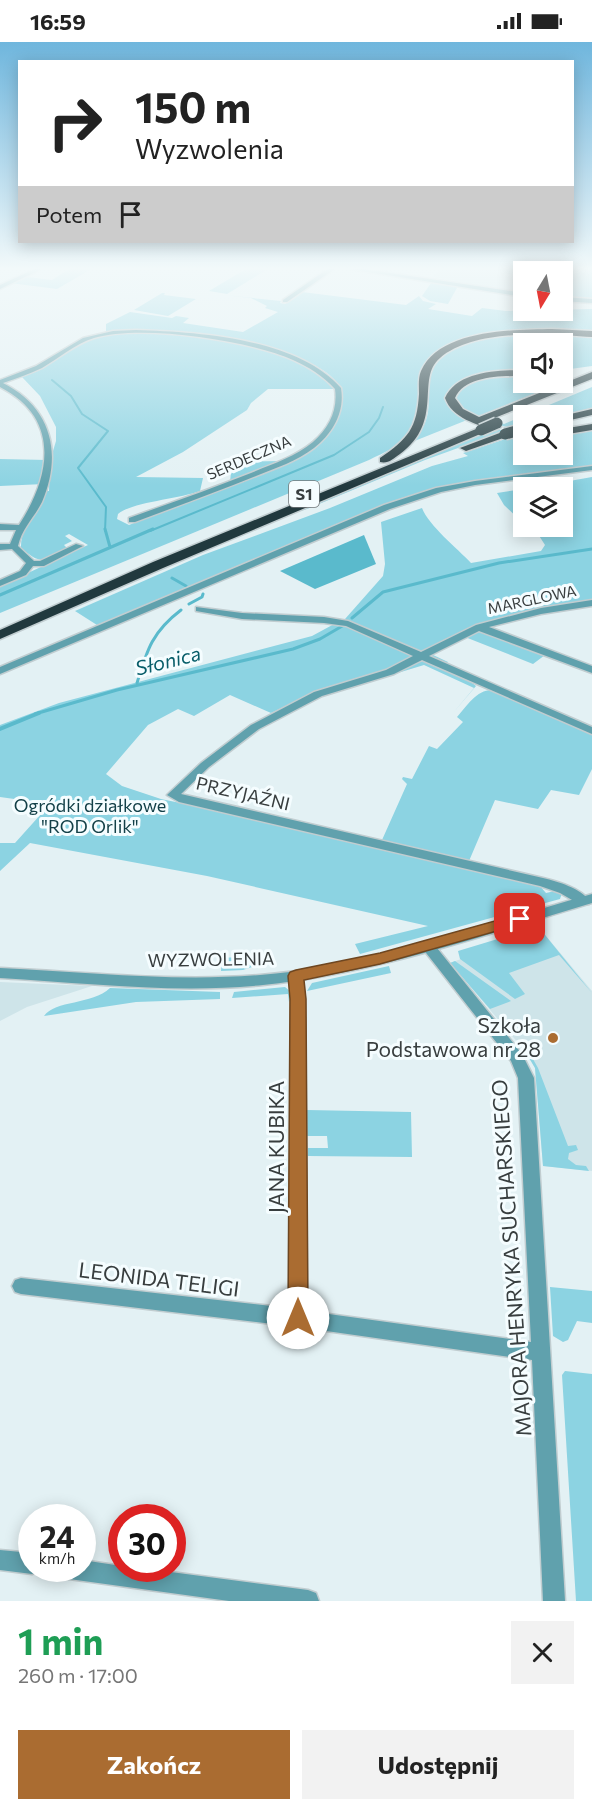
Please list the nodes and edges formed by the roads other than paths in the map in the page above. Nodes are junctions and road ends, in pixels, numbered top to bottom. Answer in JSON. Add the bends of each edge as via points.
{"nodes":[{"id":1,"x":84,"y":341,"type":"edge"},
{"id":2,"x":219,"y":341,"type":"edge"},
{"id":3,"x":469,"y":341,"type":"edge"},
{"id":4,"x":592,"y":369,"type":"edge"},
{"id":5,"x":576,"y":371,"type":"dead end"},
{"id":6,"x":513,"y":373,"type":"edge"},
{"id":7,"x":592,"y":375,"type":"edge"},
{"id":8,"x":0,"y":383,"type":"edge"},
{"id":9,"x":592,"y":383,"type":"edge"},
{"id":10,"x":592,"y":411,"type":"edge"},
{"id":11,"x":573,"y":416,"type":"edge"},
{"id":12,"x":482,"y":424,"type":"junction"},
{"id":13,"x":592,"y":427,"type":"edge"},
{"id":14,"x":513,"y":429,"type":"edge"},
{"id":15,"x":573,"y":430,"type":"edge"},
{"id":16,"x":513,"y":432,"type":"edge"},
{"id":17,"x":384,"y":460,"type":"junction"},
{"id":18,"x":592,"y":468,"type":"edge"},
{"id":19,"x":132,"y":520,"type":"dead end"},
{"id":20,"x":0,"y":526,"type":"edge"},
{"id":21,"x":23,"y":528,"type":"junction"},
{"id":22,"x":212,"y":542,"type":"junction"},
{"id":23,"x":14,"y":546,"type":"junction"},
{"id":24,"x":79,"y":546,"type":"dead end"},
{"id":25,"x":0,"y":547,"type":"edge"},
{"id":26,"x":31,"y":563,"type":"junction"},
{"id":27,"x":0,"y":583,"type":"edge"},
{"id":28,"x":592,"y":603,"type":"edge"},
{"id":29,"x":199,"y":609,"type":"dead end"},
{"id":30,"x":0,"y":623,"type":"edge"},
{"id":31,"x":479,"y":627,"type":"junction"},
{"id":32,"x":0,"y":635,"type":"edge"},
{"id":33,"x":421,"y":656,"type":"junction"},
{"id":34,"x":592,"y":670,"type":"edge"},
{"id":35,"x":0,"y":671,"type":"edge"},
{"id":36,"x":592,"y":731,"type":"edge"},
{"id":37,"x":588,"y":900,"type":"edge"},
{"id":38,"x":428,"y":945,"type":"junction"},
{"id":39,"x":0,"y":973,"type":"edge"},
{"id":40,"x":296,"y":976,"type":"junction"},
{"id":41,"x":21,"y":1286,"type":"dead end"},
{"id":42,"x":298,"y":1318,"type":"junction"},
{"id":43,"x":541,"y":1352,"type":"junction"},
{"id":44,"x":0,"y":1560,"type":"edge"},
{"id":45,"x":18,"y":1562,"type":"edge"},
{"id":46,"x":96,"y":1573,"type":"edge"},
{"id":47,"x":308,"y":1601,"type":"edge"},
{"id":48,"x":554,"y":1601,"type":"edge"}],
"edges":[{"from":1,"to":8,"type":"street","name":"SERDECZNA","via":[[30,372]]},
{"from":2,"to":19,"type":"street","name":"SERDECZNA","via":[[281,353],[318,371],[338,388],[334,420],[322,438],[294,457]]},
{"from":3,"to":17,"type":"highway","via":[[432,360],[425,373],[418,431]]},
{"from":4,"to":5,"type":"highway"},
{"from":6,"to":14,"type":"highway","via":[[476,378],[455,389],[450,397],[451,404],[472,420]]},
{"from":7,"to":12,"type":"highway","number":"S1"},
{"from":8,"to":21,"type":"street","name":"SERDECZNA","via":[[25,398],[36,411],[48,440],[44,484]]},
{"from":9,"to":12,"type":"highway","number":"S1","bridge":true,"via":[[497,423]]},
{"from":10,"to":11,"type":"highway"},
{"from":12,"to":17,"type":"highway","number":"S1","via":[[468,425]]},
{"from":12,"to":22,"type":"highway","number":"S1"},
{"from":13,"to":15,"type":"highway"},
{"from":16,"to":22,"type":"highway","bridge":true,"via":[[309,512]]},
{"from":17,"to":30,"type":"highway","number":"S1"},
{"from":18,"to":35,"type":"street","via":[[439,490],[387,507]]},
{"from":20,"to":21,"type":"street"},
{"from":21,"to":23,"type":"street","name":"SERDECZNA"},
{"from":22,"to":32,"type":"highway","number":"S1"},
{"from":23,"to":25,"type":"street"},
{"from":23,"to":26,"type":"street"},
{"from":24,"to":26,"type":"street","via":[[41,564]]},
{"from":26,"to":27,"type":"street","via":[[23,573]]},
{"from":28,"to":31,"type":"street","name":"MARGLOWA"},
{"from":29,"to":33,"type":"street","via":[[242,616],[340,622]]},
{"from":31,"to":33,"type":"street","name":"MARGLOWA"},
{"from":31,"to":34,"type":"street"},
{"from":33,"to":36,"type":"street"},
{"from":33,"to":37,"type":"street","name":"PRZYJAŹNI","via":[[390,672],[318,694],[270,717],[230,745],[173,795],[543,882]]},
{"from":37,"to":38,"type":"street","name":"WYZWOLENIA"},
{"from":38,"to":40,"type":"street","name":"WYZWOLENIA"},
{"from":38,"to":43,"type":"street","name":"MAJORA HENRYKA SUCHARSKIEGO","via":[[524,1072]]},
{"from":39,"to":40,"type":"street","name":"WYZWOLENIA","via":[[204,981]]},
{"from":40,"to":42,"type":"street","name":"JANA KUBIKA"},
{"from":41,"to":42,"type":"street","name":"LEONIDA TELIGI"},
{"from":42,"to":43,"type":"street","name":"LEONIDA TELIGI"},
{"from":43,"to":48,"type":"street","name":"MAJORA HENRYKA SUCHARSKIEGO"},
{"from":44,"to":45,"type":"street"},
{"from":46,"to":47,"type":"street"}]}
